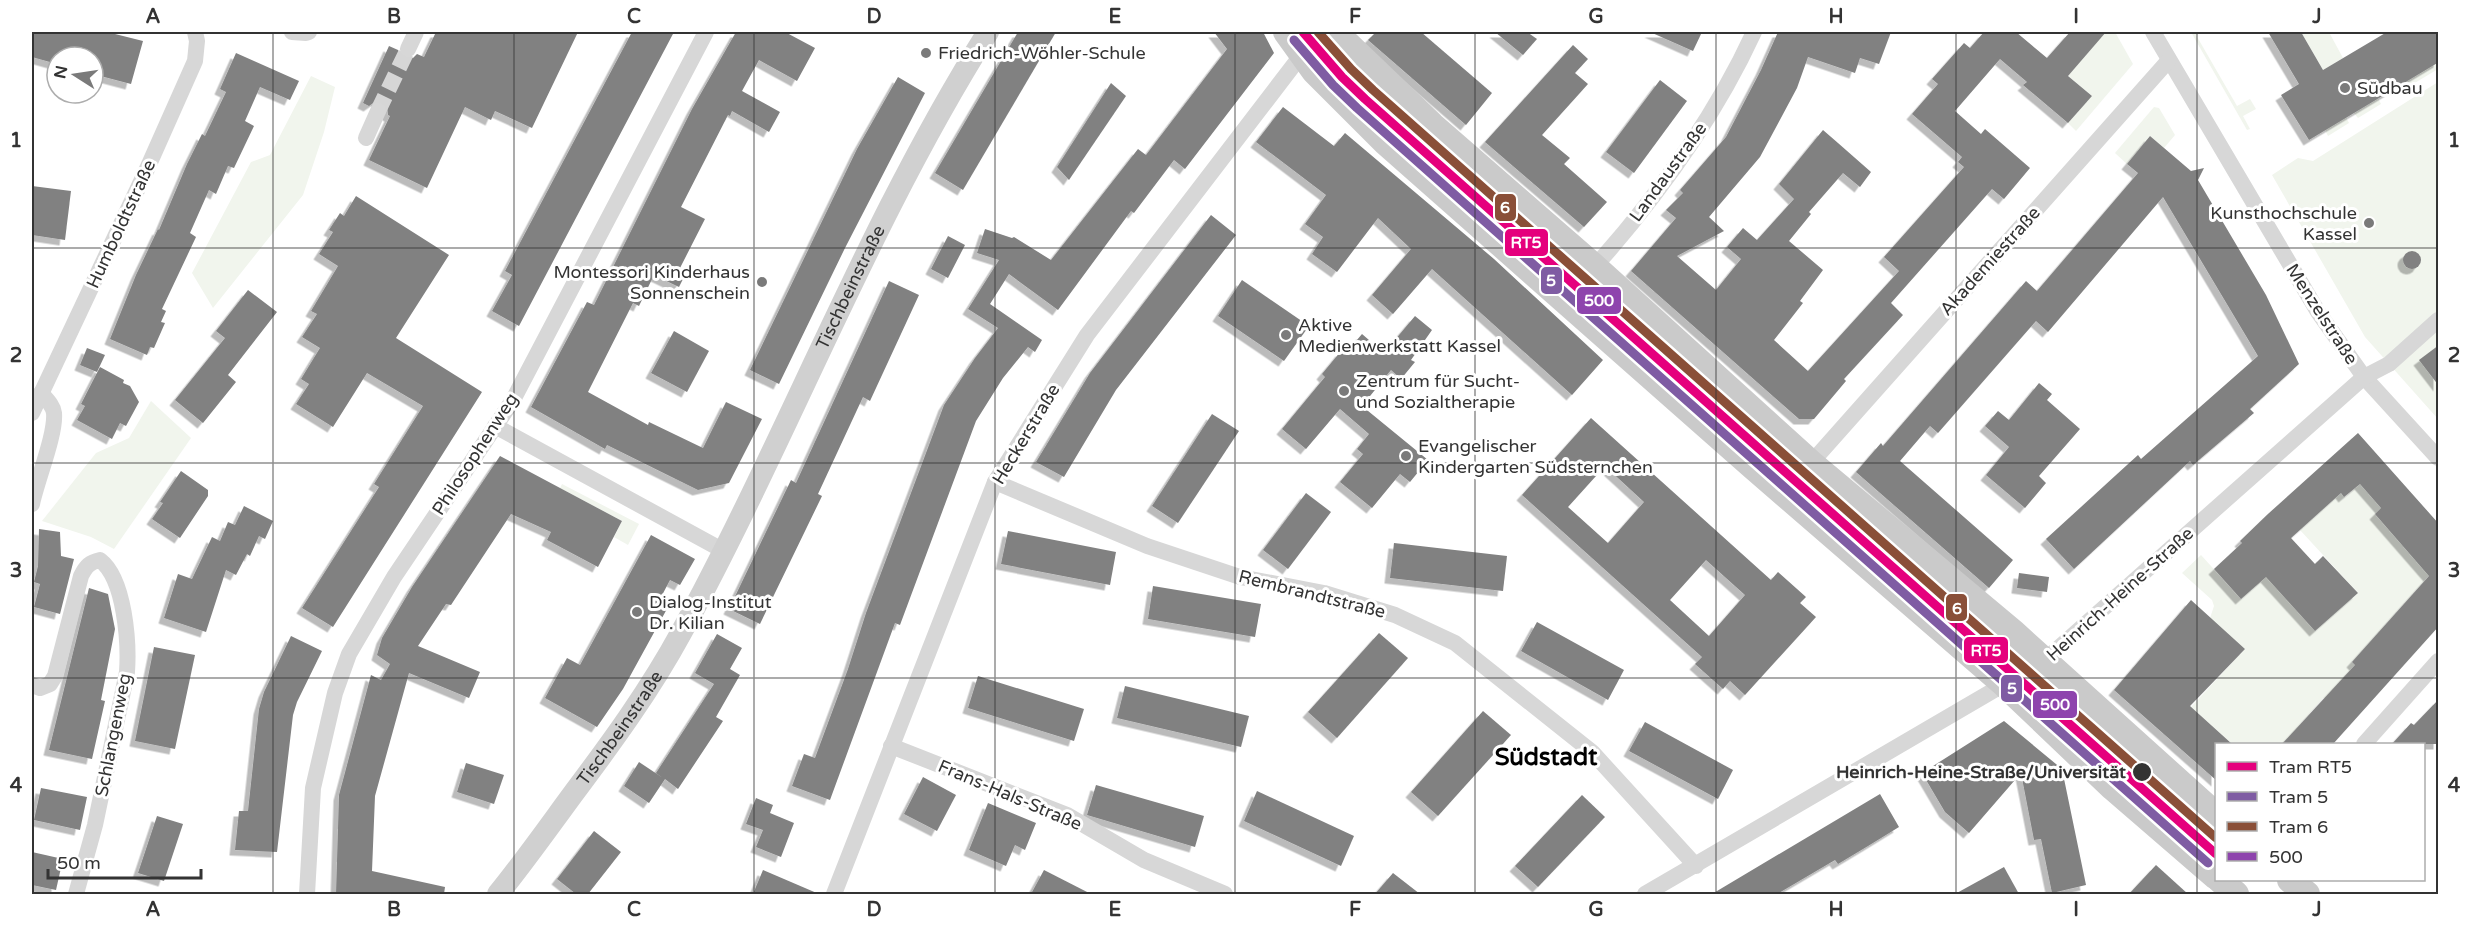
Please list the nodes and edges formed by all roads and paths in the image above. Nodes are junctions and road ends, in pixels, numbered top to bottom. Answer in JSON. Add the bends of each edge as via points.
{"nodes":[{"id":1,"x":195,"y":32,"type":"edge"},
{"id":2,"x":292,"y":32,"type":"edge"},
{"id":3,"x":309,"y":32,"type":"edge"},
{"id":4,"x":416,"y":32,"type":"edge"},
{"id":5,"x":706,"y":32,"type":"edge"},
{"id":6,"x":988,"y":32,"type":"edge"},
{"id":7,"x":1286,"y":32,"type":"edge"},
{"id":8,"x":1320,"y":32,"type":"edge"},
{"id":9,"x":1335,"y":32,"type":"edge"},
{"id":10,"x":1754,"y":32,"type":"edge"},
{"id":11,"x":2153,"y":32,"type":"edge"},
{"id":12,"x":408,"y":49,"type":"tunnel mouth"},
{"id":13,"x":1301,"y":53,"type":"junction"},
{"id":14,"x":2169,"y":60,"type":"junction"},
{"id":15,"x":378,"y":111,"type":"tunnel mouth"},
{"id":16,"x":366,"y":138,"type":"dead end"},
{"id":17,"x":1595,"y":267,"type":"junction"},
{"id":18,"x":1564,"y":300,"type":"junction"},
{"id":19,"x":2439,"y":320,"type":"edge"},
{"id":20,"x":2364,"y":377,"type":"junction"},
{"id":21,"x":41,"y":393,"type":"junction"},
{"id":22,"x":32,"y":413,"type":"edge"},
{"id":23,"x":495,"y":426,"type":"junction"},
{"id":24,"x":2439,"y":458,"type":"edge"},
{"id":25,"x":1811,"y":463,"type":"junction"},
{"id":26,"x":995,"y":482,"type":"junction"},
{"id":27,"x":32,"y":504,"type":"edge"},
{"id":28,"x":724,"y":552,"type":"junction"},
{"id":29,"x":2439,"y":661,"type":"edge"},
{"id":30,"x":2044,"y":662,"type":"junction"},
{"id":31,"x":32,"y":685,"type":"edge"},
{"id":32,"x":2005,"y":685,"type":"junction"},
{"id":33,"x":2365,"y":743,"type":"edge"},
{"id":34,"x":891,"y":746,"type":"junction"},
{"id":35,"x":2215,"y":813,"type":"edge"},
{"id":36,"x":1696,"y":866,"type":"junction"},
{"id":37,"x":2215,"y":872,"type":"edge"},
{"id":38,"x":2292,"y":881,"type":"edge"},
{"id":39,"x":76,"y":894,"type":"edge"},
{"id":40,"x":307,"y":894,"type":"edge"},
{"id":41,"x":498,"y":894,"type":"edge"},
{"id":42,"x":834,"y":894,"type":"edge"},
{"id":43,"x":1225,"y":894,"type":"edge"},
{"id":44,"x":1645,"y":894,"type":"edge"},
{"id":45,"x":2307,"y":894,"type":"edge"}],
"edges":[{"from":1,"to":21,"type":"street","name":"Humboldtstraße","via":[[191,71]]},
{"from":2,"to":3,"type":"street"},
{"from":4,"to":12,"type":"street"},
{"from":5,"to":23,"type":"street","name":"Philosophenweg","via":[[513,400]]},
{"from":6,"to":28,"type":"main road","name":"Tischbeinstraße","via":[[949,94],[904,180]]},
{"from":7,"to":13,"type":"main road"},
{"from":8,"to":13,"type":"street","name":"Heckerstraße"},
{"from":9,"to":17,"type":"main road","via":[[1432,125]]},
{"from":10,"to":17,"type":"street","name":"Landaustraße","via":[[1733,76],[1685,155]]},
{"from":11,"to":14,"type":"street","name":"Menzelstraße"},
{"from":13,"to":18,"type":"main road","via":[[1386,143]]},
{"from":13,"to":26,"type":"street","name":"Heckerstraße","via":[[1087,334]]},
{"from":14,"to":20,"type":"street","name":"Menzelstraße","via":[[2318,312]]},
{"from":14,"to":25,"type":"street","name":"Akademiestraße"},
{"from":15,"to":16,"type":"street"},
{"from":17,"to":18,"type":"street","name":"Landaustraße"},
{"from":17,"to":25,"type":"main road"},
{"from":18,"to":32,"type":"main road"},
{"from":19,"to":20,"type":"street","name":"Heinrich-Heine-Straße","via":[[2389,364]]},
{"from":20,"to":24,"type":"street","name":"Menzelstraße"},
{"from":20,"to":30,"type":"street","name":"Heinrich-Heine-Straße"},
{"from":21,"to":22,"type":"street","name":"Humboldtstraße"},
{"from":21,"to":27,"type":"street","via":[[54,413]]},
{"from":23,"to":28,"type":"street"},
{"from":23,"to":40,"type":"street","name":"Philosophenweg","via":[[394,577],[349,654],[335,693],[312,789]]},
{"from":25,"to":30,"type":"main road"},
{"from":26,"to":34,"type":"street","name":"Heckerstraße"},
{"from":26,"to":36,"type":"street","name":"Rembrandtstraße","via":[[1147,546],[1240,577],[1324,593],[1395,615],[1455,643],[1592,752]]},
{"from":28,"to":41,"type":"main road","name":"Tischbeinstraße","via":[[636,710]]},
{"from":29,"to":33,"type":"street"},
{"from":30,"to":32,"type":"street","name":"Heinrich-Heine-Straße"},
{"from":30,"to":35,"type":"main road"},
{"from":31,"to":39,"type":"street","name":"Schlangenweg","via":[[40,688],[50,684],[55,676],[81,576],[91,562],[100,560],[115,578],[127,672],[95,825]]},
{"from":32,"to":36,"type":"street","name":"Heinrich-Heine-Straße"},
{"from":32,"to":37,"type":"main road","via":[[2113,788]]},
{"from":34,"to":42,"type":"street","name":"Heckerstraße"},
{"from":34,"to":43,"type":"street","name":"Frans-Hals-Straße","via":[[1067,815],[1144,860]]},
{"from":36,"to":44,"type":"street","name":"Heinrich-Heine-Straße"},
{"from":38,"to":45,"type":"main road"}]}
